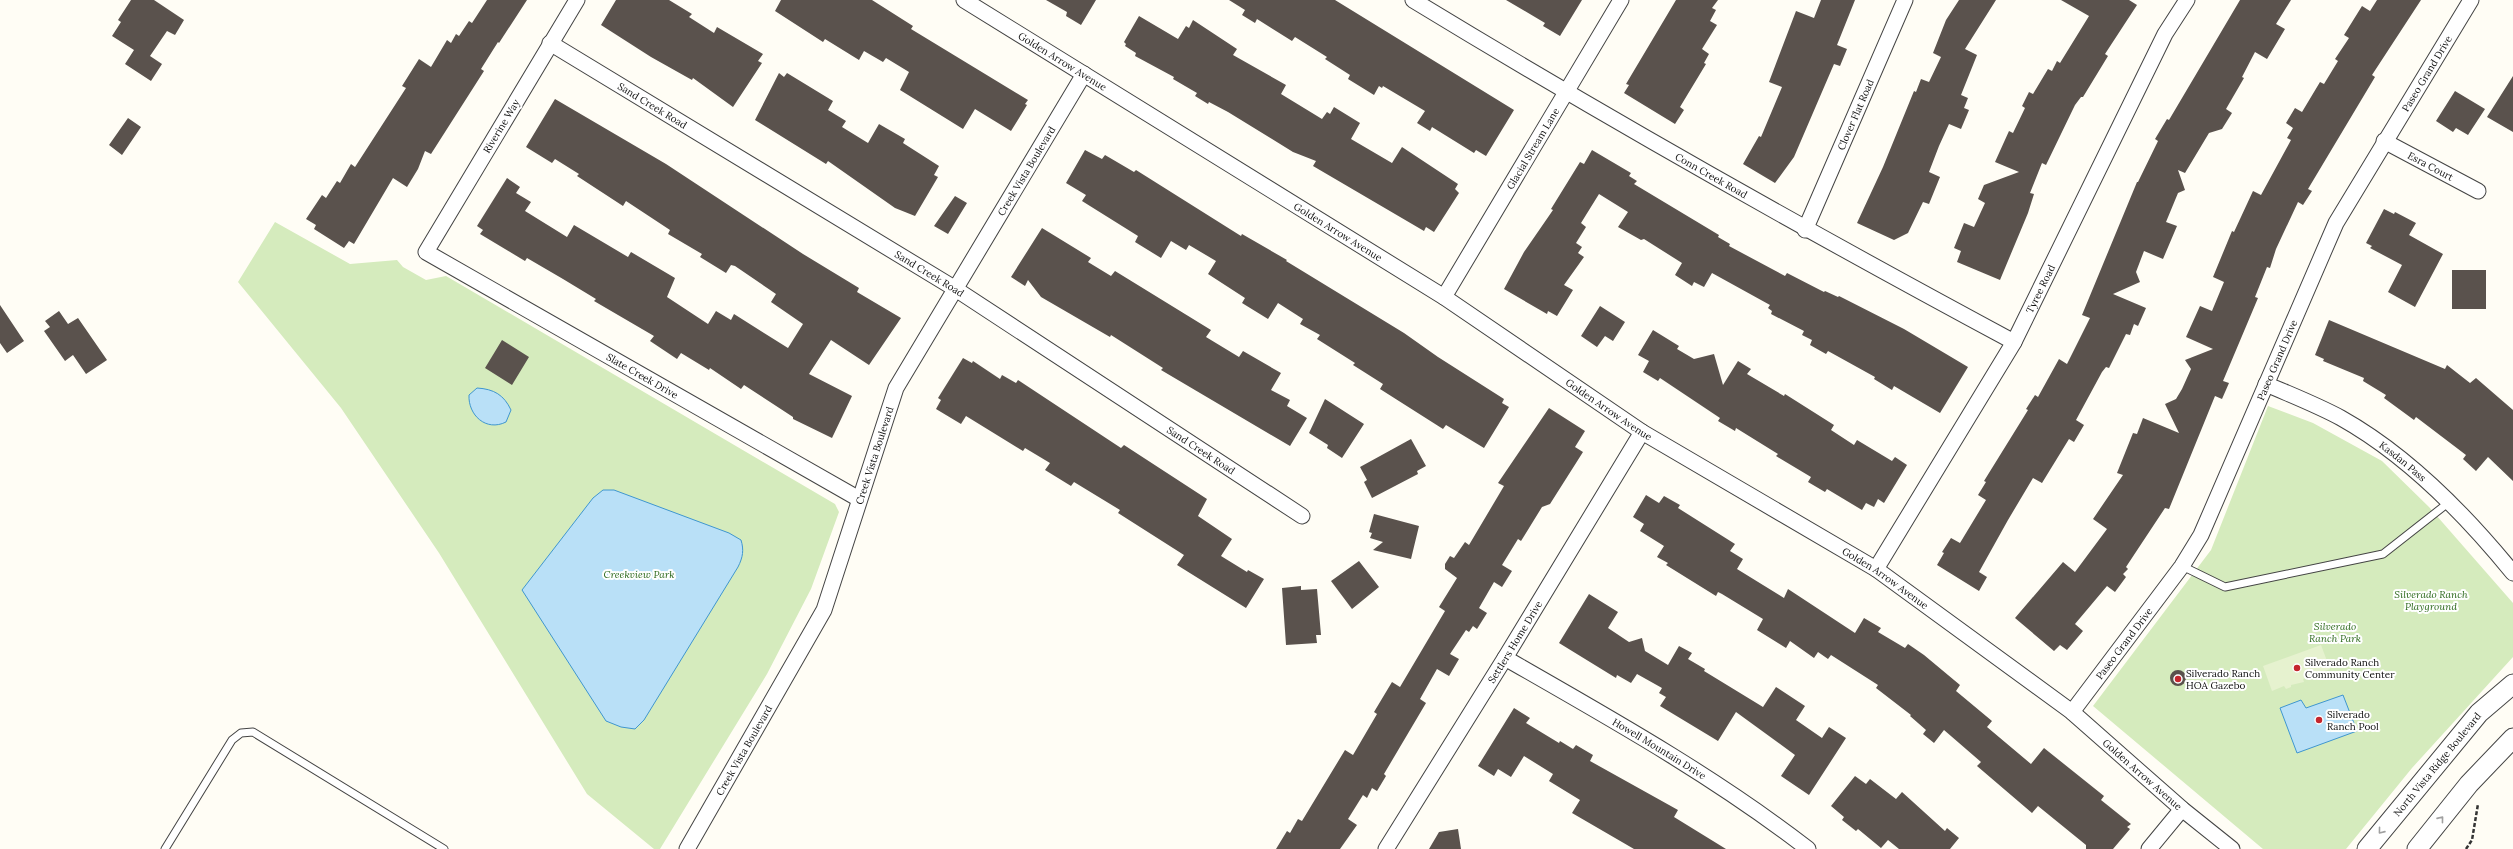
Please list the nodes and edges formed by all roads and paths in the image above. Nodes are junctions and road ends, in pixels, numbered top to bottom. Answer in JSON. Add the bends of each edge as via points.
{"nodes":[{"id":1,"x":577,"y":0,"type":"edge"},
{"id":2,"x":964,"y":0,"type":"edge"},
{"id":3,"x":1413,"y":0,"type":"edge"},
{"id":4,"x":1621,"y":0,"type":"edge"},
{"id":5,"x":1905,"y":0,"type":"edge"},
{"id":6,"x":2187,"y":0,"type":"edge"},
{"id":7,"x":2471,"y":0,"type":"edge"},
{"id":8,"x":550,"y":43,"type":"junction"},
{"id":9,"x":1084,"y":74,"type":"junction"},
{"id":10,"x":1565,"y":93,"type":"junction"},
{"id":11,"x":2384,"y":141,"type":"junction"},
{"id":12,"x":2478,"y":191,"type":"dead end"},
{"id":13,"x":1805,"y":230,"type":"junction"},
{"id":14,"x":426,"y":252,"type":"joint"},
{"id":15,"x":954,"y":288,"type":"junction"},
{"id":16,"x":1444,"y":297,"type":"junction"},
{"id":17,"x":2014,"y":342,"type":"junction"},
{"id":18,"x":2266,"y":384,"type":"junction"},
{"id":19,"x":1642,"y":432,"type":"junction"},
{"id":20,"x":859,"y":499,"type":"junction"},
{"id":21,"x":2448,"y":503,"type":"junction"},
{"id":22,"x":1302,"y":516,"type":"dead end"},
{"id":23,"x":2182,"y":566,"type":"junction"},
{"id":24,"x":1876,"y":569,"type":"junction"},
{"id":25,"x":2513,"y":573,"type":"edge"},
{"id":26,"x":1505,"y":658,"type":"junction"},
{"id":27,"x":2513,"y":684,"type":"edge"},
{"id":28,"x":2072,"y":712,"type":"junction"},
{"id":29,"x":2513,"y":738,"type":"edge"},
{"id":30,"x":2479,"y":800,"type":"dead end"},
{"id":31,"x":2182,"y":809,"type":"junction"},
{"id":32,"x":166,"y":849,"type":"edge"},
{"id":33,"x":444,"y":849,"type":"edge"},
{"id":34,"x":687,"y":849,"type":"edge"},
{"id":35,"x":1386,"y":849,"type":"edge"},
{"id":36,"x":1808,"y":849,"type":"edge"},
{"id":37,"x":2149,"y":849,"type":"edge"},
{"id":38,"x":2232,"y":849,"type":"edge"},
{"id":39,"x":2367,"y":849,"type":"edge"},
{"id":40,"x":2417,"y":849,"type":"edge"},
{"id":41,"x":2466,"y":849,"type":"edge"}],
"edges":[{"from":1,"to":8,"type":"street","name":"Riverine Way"},
{"from":2,"to":9,"type":"street","name":"Golden Arrow Avenue"},
{"from":3,"to":10,"type":"street","name":"Conn Creek Road"},
{"from":4,"to":10,"type":"street","name":"Glacial Stream Lane"},
{"from":5,"to":13,"type":"street","name":"Clover Flat Road"},
{"from":6,"to":17,"type":"street","name":"Tyree Road","via":[[2165,34]]},
{"from":7,"to":11,"type":"street","name":"Paseo Grand Drive"},
{"from":8,"to":14,"type":"street","name":"Riverine Way"},
{"from":8,"to":15,"type":"street","name":"Sand Creek Road"},
{"from":9,"to":15,"type":"street","name":"Creek Vista Boulevard"},
{"from":9,"to":16,"type":"street","name":"Golden Arrow Avenue"},
{"from":10,"to":13,"type":"street","name":"Conn Creek Road"},
{"from":10,"to":16,"type":"street","name":"Glacial Stream Lane"},
{"from":11,"to":12,"type":"street","name":"Esra Court"},
{"from":11,"to":18,"type":"street","name":"Paseo Grand Drive","via":[[2336,224]]},
{"from":13,"to":17,"type":"street","name":"Conn Creek Road"},
{"from":14,"to":20,"type":"street","name":"Slate Creek Drive"},
{"from":15,"to":20,"type":"street","name":"Creek Vista Boulevard","via":[[896,388]]},
{"from":15,"to":22,"type":"street","name":"Sand Creek Road"},
{"from":16,"to":19,"type":"street","name":"Golden Arrow Avenue"},
{"from":17,"to":24,"type":"street","name":"Tyree Road"},
{"from":18,"to":21,"type":"street","name":"Kasdan Pass","via":[[2341,418],[2391,451]]},
{"from":18,"to":23,"type":"street","name":"Paseo Grand Drive","via":[[2201,535]]},
{"from":19,"to":24,"type":"street","name":"Golden Arrow Avenue"},
{"from":19,"to":26,"type":"street","name":"Settlers Home Drive"},
{"from":20,"to":34,"type":"street","name":"Creek Vista Boulevard","via":[[824,610]]},
{"from":21,"to":23,"type":"lane","via":[[2383,554],[2225,587]]},
{"from":21,"to":25,"type":"street","name":"Kasdan Pass"},
{"from":23,"to":28,"type":"street","name":"Paseo Grand Drive"},
{"from":24,"to":28,"type":"street","name":"Golden Arrow Avenue"},
{"from":26,"to":35,"type":"street","name":"Settlers Home Drive"},
{"from":26,"to":36,"type":"street","name":"Howell Mountain Drive","via":[[1632,732],[1772,821]]},
{"from":27,"to":39,"type":"street","name":"North Vista Ridge Boulevard","one_way":true,"via":[[2479,713]]},
{"from":28,"to":31,"type":"street","name":"Golden Arrow Avenue"},
{"from":40,"to":29,"type":"street","one_way":true,"via":[[2469,784]]},
{"from":30,"to":41,"type":"path","via":[[2472,840]]},
{"from":31,"to":37,"type":"street"},
{"from":31,"to":38,"type":"street","name":"Golden Arrow Avenue"},
{"from":32,"to":33,"type":"lane","via":[[232,740],[241,733],[253,732]]}]}
